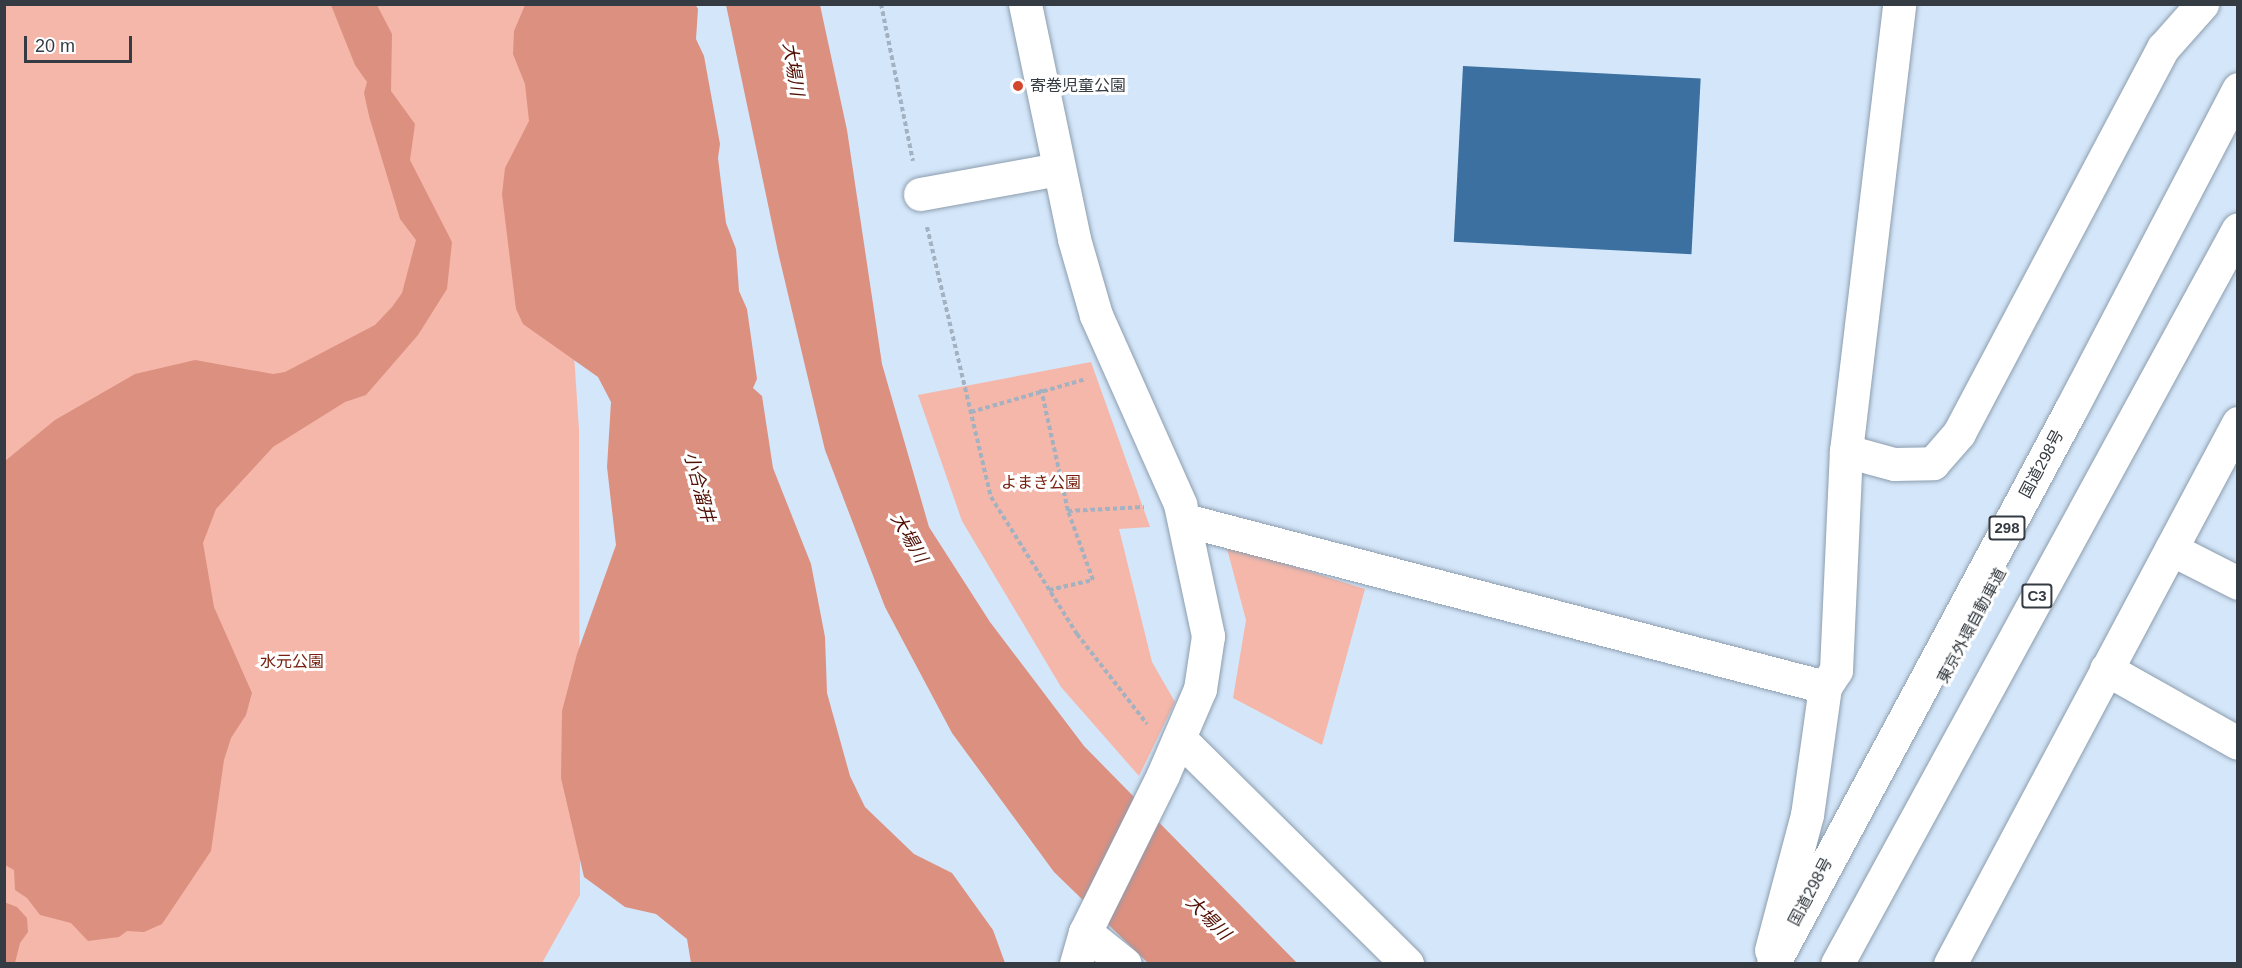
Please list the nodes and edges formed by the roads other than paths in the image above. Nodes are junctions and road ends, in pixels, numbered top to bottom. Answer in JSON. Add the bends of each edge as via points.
{"nodes":[{"id":1,"x":1025,"y":4,"type":"edge"},
{"id":2,"x":1899,"y":4,"type":"edge"},
{"id":3,"x":2202,"y":4,"type":"edge"},
{"id":4,"x":2238,"y":89,"type":"edge"},
{"id":5,"x":2238,"y":132,"type":"edge"},
{"id":6,"x":1059,"y":169,"type":"junction"},
{"id":7,"x":920,"y":194,"type":"road end"},
{"id":8,"x":2238,"y":229,"type":"edge"},
{"id":9,"x":2238,"y":258,"type":"edge"},
{"id":10,"x":2238,"y":423,"type":"edge"},
{"id":11,"x":1846,"y":451,"type":"junction"},
{"id":12,"x":1183,"y":512,"type":"junction"},
{"id":13,"x":2171,"y":549,"type":"junction"},
{"id":14,"x":2238,"y":583,"type":"edge"},
{"id":15,"x":2106,"y":669,"type":"junction"},
{"id":16,"x":1825,"y":687,"type":"junction"},
{"id":17,"x":2238,"y":743,"type":"edge"},
{"id":18,"x":1171,"y":756,"type":"junction"},
{"id":19,"x":1087,"y":926,"type":"junction"},
{"id":20,"x":1077,"y":963,"type":"edge"},
{"id":21,"x":1125,"y":963,"type":"edge"},
{"id":22,"x":1407,"y":963,"type":"edge"},
{"id":23,"x":1766,"y":963,"type":"edge"},
{"id":24,"x":1773,"y":963,"type":"edge"},
{"id":25,"x":1796,"y":963,"type":"edge"},
{"id":26,"x":1837,"y":963,"type":"edge"},
{"id":27,"x":1860,"y":963,"type":"edge"},
{"id":28,"x":1950,"y":963,"type":"edge"}],
"edges":[{"from":1,"to":6,"type":"main road"},
{"from":2,"to":11,"type":"main road"},
{"from":3,"to":11,"type":"main road","via":[[2163,48],[1959,433],[1934,463],[1894,464]]},
{"from":4,"to":24,"type":"main road","name":"国道298号","number":"298","via":[[2072,409]]},
{"from":5,"to":25,"type":"main road","name":"東京外環自動車道","number":"C3"},
{"from":6,"to":7,"type":"main road"},
{"from":6,"to":12,"type":"main road","via":[[1096,315]]},
{"from":8,"to":26,"type":"main road","number":"C3"},
{"from":9,"to":27,"type":"main road"},
{"from":10,"to":13,"type":"main road"},
{"from":11,"to":16,"type":"main road","via":[[1837,660],[1836,670]]},
{"from":12,"to":16,"type":"main road"},
{"from":12,"to":18,"type":"main road","via":[[1208,636],[1200,689]]},
{"from":13,"to":14,"type":"main road"},
{"from":13,"to":15,"type":"main road"},
{"from":15,"to":17,"type":"main road"},
{"from":15,"to":28,"type":"main road"},
{"from":16,"to":23,"type":"main road","via":[[1807,815]]},
{"from":18,"to":19,"type":"main road"},
{"from":18,"to":22,"type":"main road"},
{"from":19,"to":20,"type":"main road"},
{"from":19,"to":21,"type":"main road"}]}
